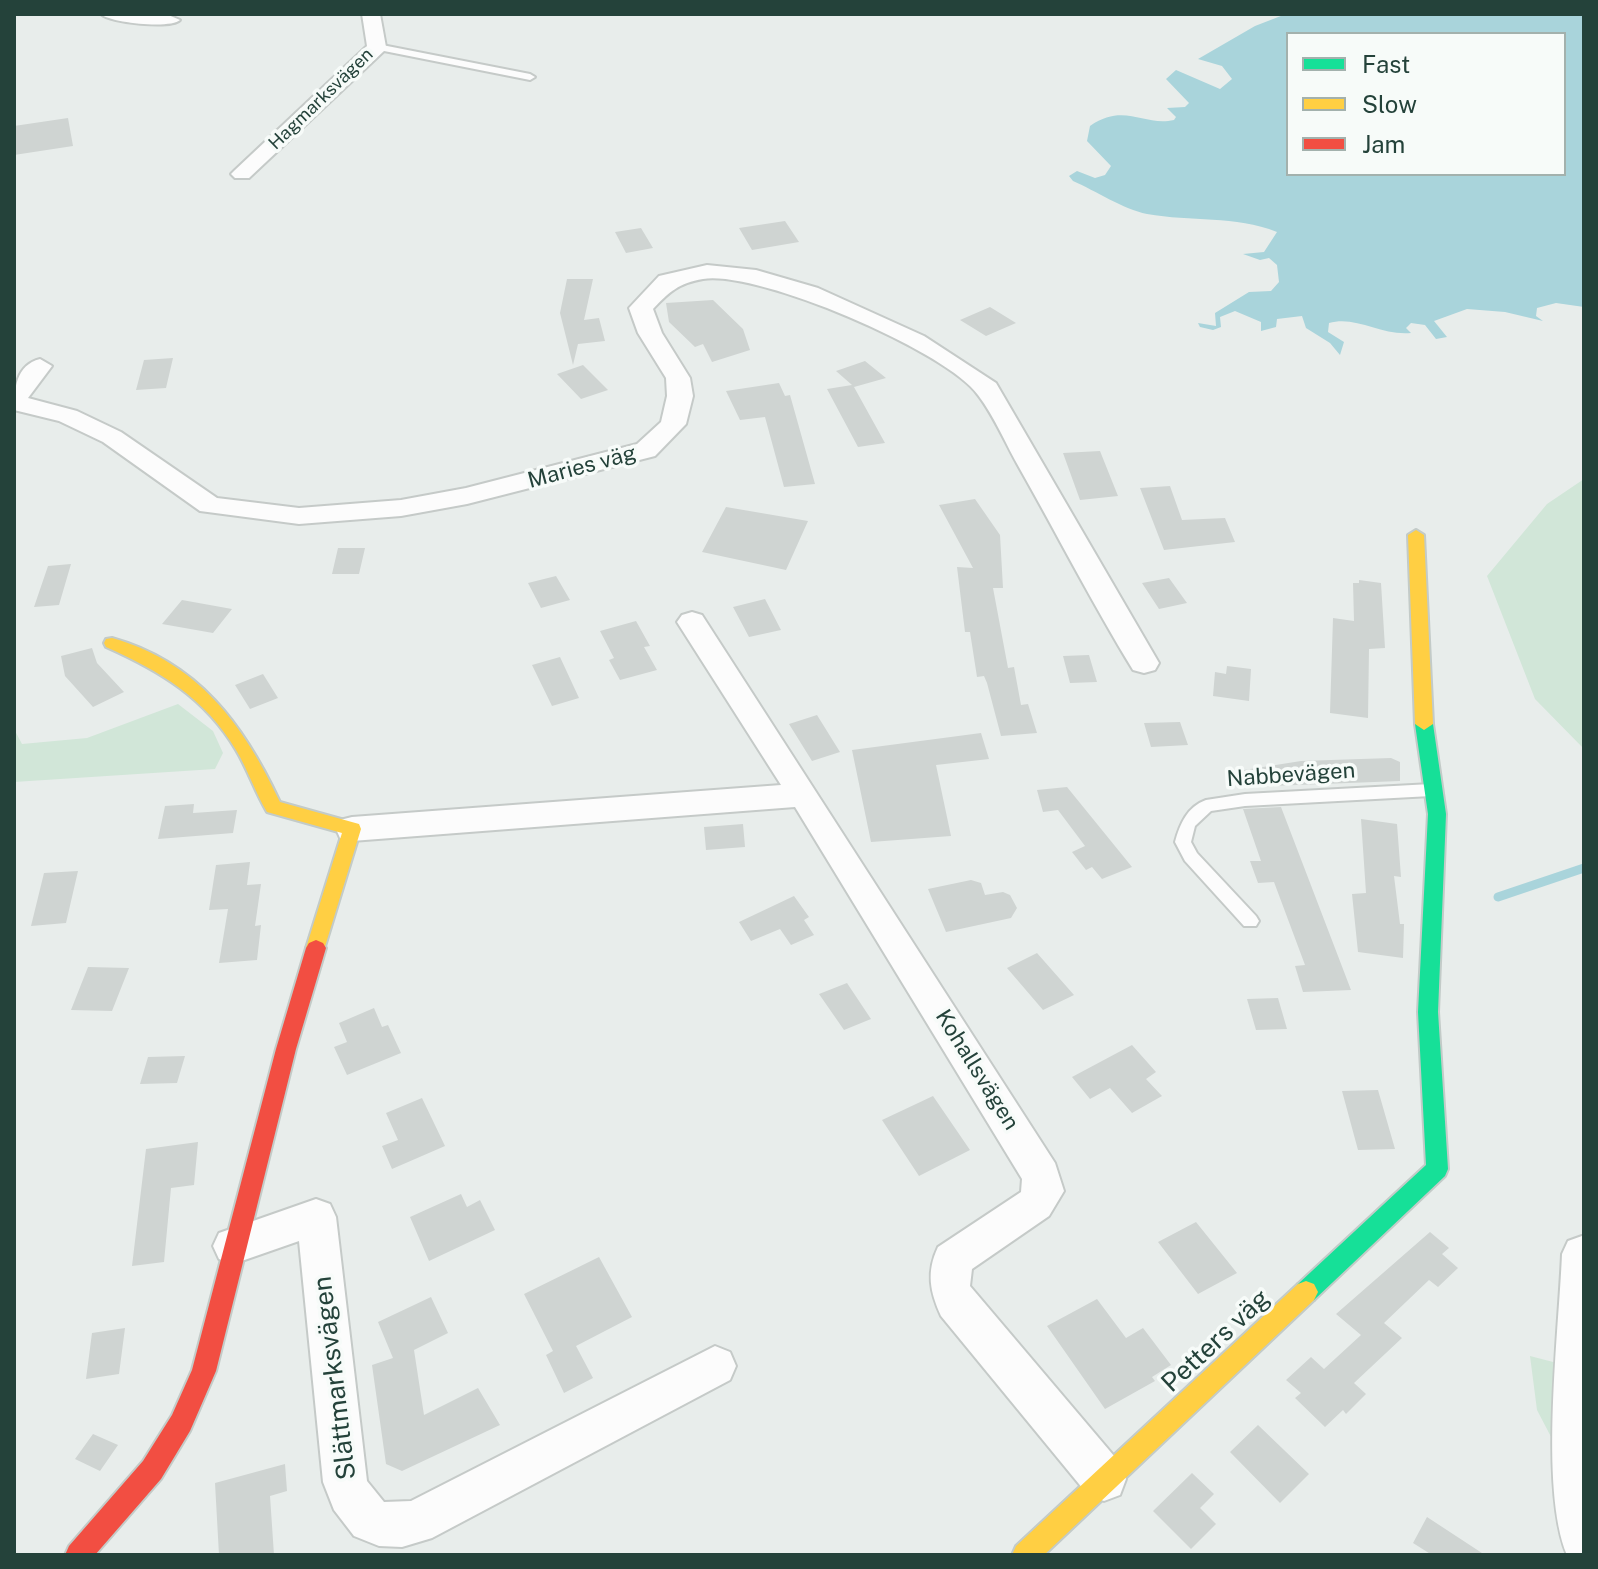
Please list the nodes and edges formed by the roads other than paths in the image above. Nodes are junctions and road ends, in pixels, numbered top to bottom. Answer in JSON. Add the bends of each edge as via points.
{"nodes":[{"id":1,"x":110,"y":14,"type":"edge"},
{"id":2,"x":371,"y":14,"type":"edge"},
{"id":3,"x":171,"y":20,"type":"dead end"},
{"id":4,"x":377,"y":47,"type":"junction"},
{"id":5,"x":530,"y":77,"type":"dead end"},
{"id":6,"x":242,"y":174,"type":"dead end"},
{"id":7,"x":40,"y":366,"type":"dead end"},
{"id":8,"x":14,"y":400,"type":"edge"},
{"id":9,"x":1416,"y":535,"type":"dead end"},
{"id":10,"x":692,"y":622,"type":"dead end"},
{"id":11,"x":112,"y":643,"type":"dead end"},
{"id":12,"x":1144,"y":663,"type":"dead end"},
{"id":13,"x":1433,"y":790,"type":"junction"},
{"id":14,"x":804,"y":795,"type":"junction"},
{"id":15,"x":352,"y":829,"type":"junction"},
{"id":16,"x":1250,"y":921,"type":"dead end"},
{"id":17,"x":233,"y":1246,"type":"junction"},
{"id":18,"x":1582,"y":1254,"type":"dead end"},
{"id":19,"x":715,"y":1366,"type":"dead end"},
{"id":20,"x":1104,"y":1479,"type":"junction"},
{"id":21,"x":1584,"y":1541,"type":"edge"},
{"id":22,"x":78,"y":1555,"type":"edge"},
{"id":23,"x":1025,"y":1555,"type":"edge"}],
"edges":[{"from":1,"to":3,"type":"street"},
{"from":2,"to":4,"type":"street","name":"Hagmarksvägen"},
{"from":4,"to":5,"type":"lane"},
{"from":4,"to":6,"type":"street","name":"Hagmarksvägen"},
{"from":7,"to":8,"type":"street"},
{"from":8,"to":12,"type":"street","name":"Maries väg","via":[[68,416],[112,437],[210,505],[299,516],[401,508],[467,496],[646,450],[673,424],[680,396],[678,378],[641,308],[649,290],[664,280],[726,270],[876,318],[961,365],[987,388]]},
{"from":9,"to":13,"type":"street","via":[[1425,749]]},
{"from":10,"to":14,"type":"street","name":"Kohallsvägen"},
{"from":11,"to":15,"type":"street","via":[[178,674],[225,721],[241,740],[273,807]]},
{"from":13,"to":16,"type":"lane","name":"Nabbevägen","via":[[1206,806],[1188,823],[1183,842]]},
{"from":13,"to":20,"type":"street","name":"Petters väg","via":[[1437,814],[1428,1012],[1438,1163],[1433,1176]]},
{"from":14,"to":15,"type":"street"},
{"from":14,"to":20,"type":"street","name":"Kohallsvägen","via":[[1041,1175],[1044,1191],[1035,1204],[952,1260],[950,1286],[956,1303]]},
{"from":15,"to":17,"type":"street"},
{"from":17,"to":19,"type":"street","name":"Slättmarksvägen","via":[[316,1217],[345,1482],[354,1506],[379,1525],[396,1528],[416,1522]]},
{"from":17,"to":22,"type":"street","via":[[190,1409],[135,1495]]},
{"from":18,"to":21,"type":"street","via":[[1575,1458]]},
{"from":20,"to":23,"type":"street","name":"Petters väg"}]}
